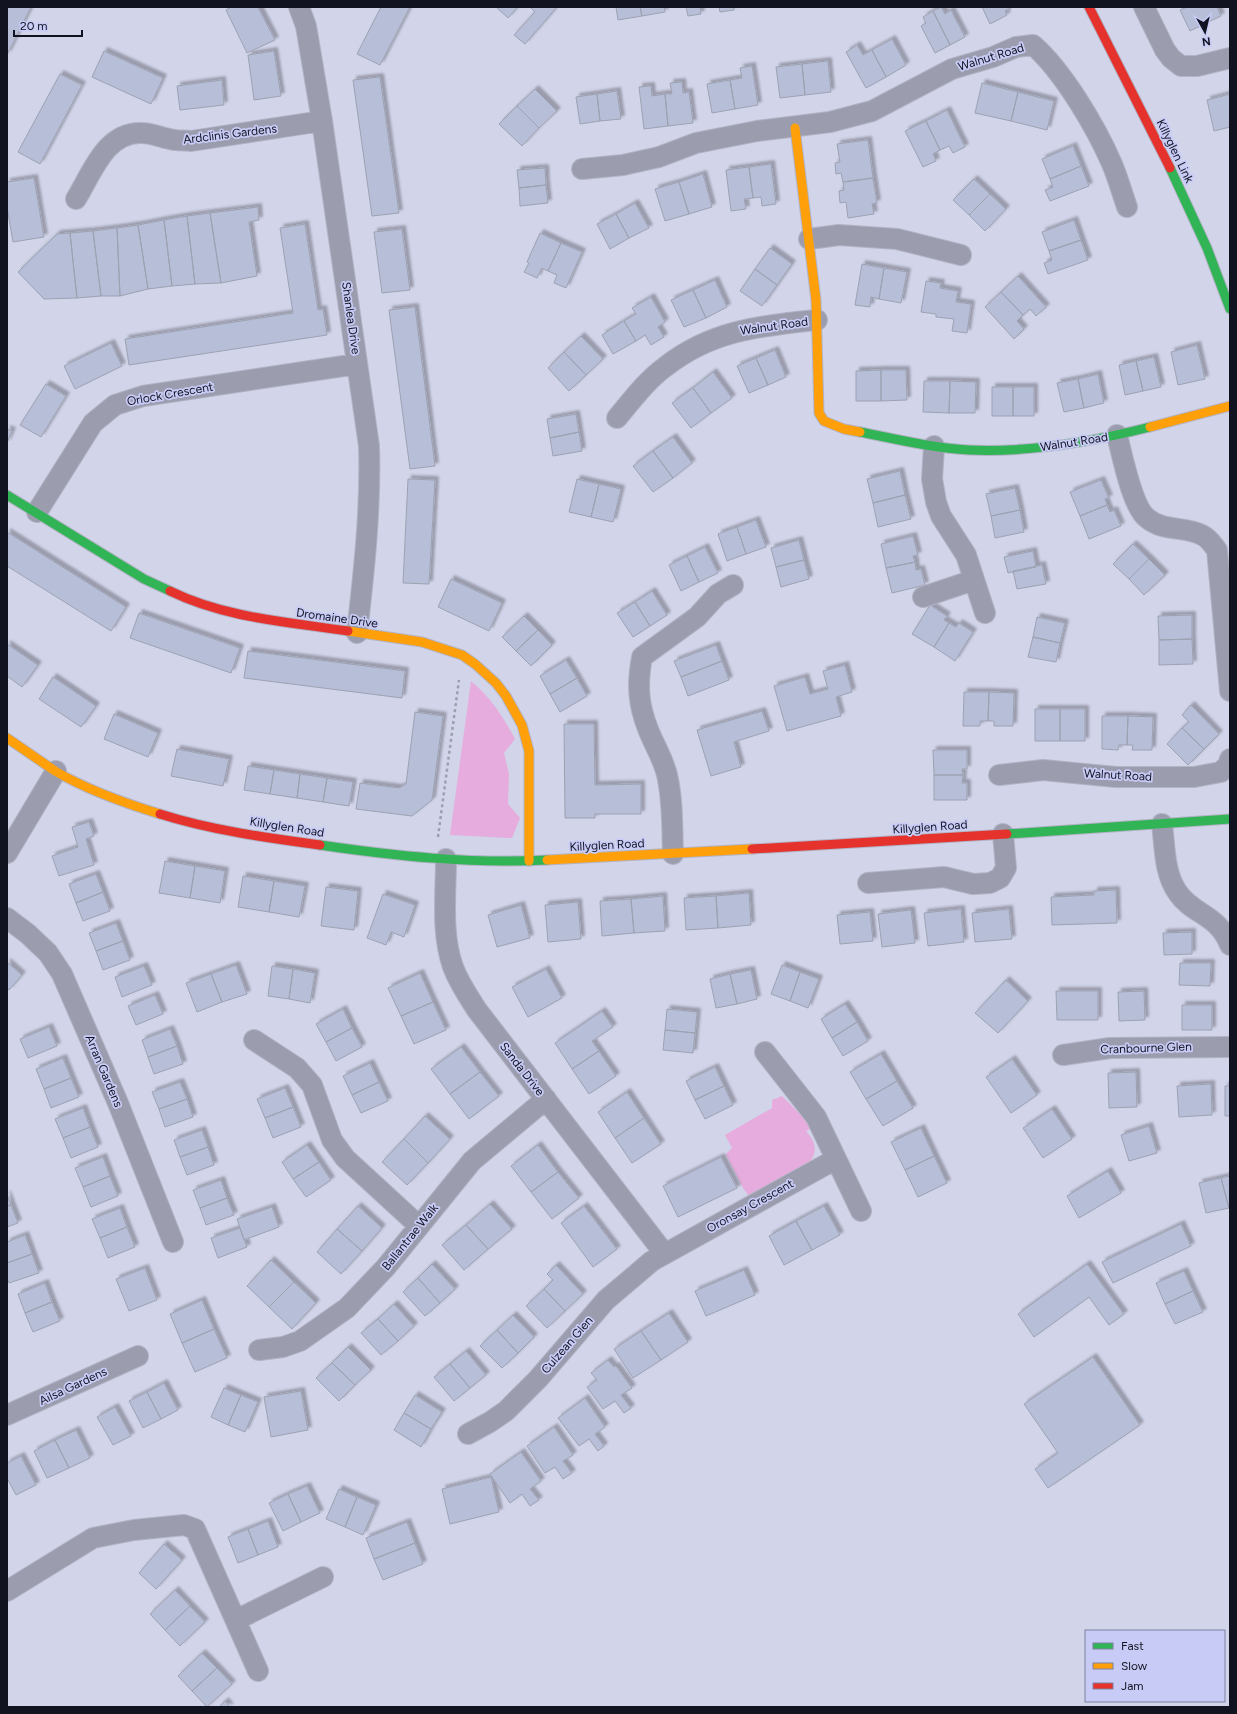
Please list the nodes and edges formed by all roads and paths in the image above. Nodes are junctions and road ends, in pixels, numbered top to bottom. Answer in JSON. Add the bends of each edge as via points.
{"nodes":[{"id":1,"x":299,"y":7,"type":"edge"},
{"id":2,"x":1089,"y":7,"type":"edge"},
{"id":3,"x":1144,"y":7,"type":"edge"},
{"id":4,"x":1230,"y":58,"type":"edge"},
{"id":5,"x":322,"y":121,"type":"junction"},
{"id":6,"x":795,"y":128,"type":"junction"},
{"id":7,"x":582,"y":169,"type":"dead end"},
{"id":8,"x":76,"y":199,"type":"dead end"},
{"id":9,"x":1127,"y":207,"type":"dead end"},
{"id":10,"x":809,"y":239,"type":"junction"},
{"id":11,"x":961,"y":255,"type":"dead end"},
{"id":12,"x":1224,"y":269,"type":"edge"},
{"id":13,"x":1230,"y":309,"type":"edge"},
{"id":14,"x":817,"y":320,"type":"junction"},
{"id":15,"x":357,"y":364,"type":"junction"},
{"id":16,"x":1230,"y":406,"type":"edge"},
{"id":17,"x":617,"y":418,"type":"dead end"},
{"id":18,"x":1118,"y":435,"type":"junction"},
{"id":19,"x":934,"y":446,"type":"junction"},
{"id":20,"x":7,"y":495,"type":"edge"},
{"id":21,"x":37,"y":512,"type":"junction"},
{"id":22,"x":974,"y":580,"type":"junction"},
{"id":23,"x":733,"y":585,"type":"dead end"},
{"id":24,"x":923,"y":597,"type":"dead end"},
{"id":25,"x":985,"y":613,"type":"dead end"},
{"id":26,"x":358,"y":633,"type":"junction"},
{"id":27,"x":462,"y":655,"type":"junction"},
{"id":28,"x":1230,"y":691,"type":"edge"},
{"id":29,"x":7,"y":738,"type":"edge"},
{"id":30,"x":1230,"y":759,"type":"edge"},
{"id":31,"x":56,"y":771,"type":"junction"},
{"id":32,"x":999,"y":775,"type":"dead end"},
{"id":33,"x":1230,"y":819,"type":"edge"},
{"id":34,"x":1162,"y":824,"type":"junction"},
{"id":35,"x":1003,"y":834,"type":"junction"},
{"id":36,"x":7,"y":854,"type":"edge"},
{"id":37,"x":673,"y":854,"type":"junction"},
{"id":38,"x":441,"y":859,"type":"junction"},
{"id":39,"x":529,"y":861,"type":"junction"},
{"id":40,"x":868,"y":883,"type":"dead end"},
{"id":41,"x":7,"y":918,"type":"edge"},
{"id":42,"x":1230,"y":945,"type":"edge"},
{"id":43,"x":254,"y":1040,"type":"dead end"},
{"id":44,"x":1230,"y":1047,"type":"edge"},
{"id":45,"x":765,"y":1052,"type":"dead end"},
{"id":46,"x":1063,"y":1055,"type":"dead end"},
{"id":47,"x":546,"y":1099,"type":"junction"},
{"id":48,"x":836,"y":1159,"type":"junction"},
{"id":49,"x":861,"y":1211,"type":"dead end"},
{"id":50,"x":420,"y":1226,"type":"junction"},
{"id":51,"x":172,"y":1242,"type":"dead end"},
{"id":52,"x":664,"y":1253,"type":"junction"},
{"id":53,"x":259,"y":1350,"type":"dead end"},
{"id":54,"x":138,"y":1356,"type":"dead end"},
{"id":55,"x":7,"y":1415,"type":"edge"},
{"id":56,"x":468,"y":1434,"type":"dead end"},
{"id":57,"x":323,"y":1577,"type":"dead end"},
{"id":58,"x":7,"y":1591,"type":"edge"},
{"id":59,"x":236,"y":1620,"type":"junction"},
{"id":60,"x":258,"y":1671,"type":"dead end"}],
"edges":[{"from":1,"to":5,"type":"street","name":"Shanlea Drive","via":[[306,26]]},
{"from":2,"to":12,"type":"street","name":"Killyglen Link"},
{"from":3,"to":4,"type":"street","via":[[1165,50],[1181,66],[1197,66]]},
{"from":5,"to":8,"type":"street","name":"Ardclinis Gardens","via":[[191,140],[131,133],[117,139],[107,148]]},
{"from":5,"to":15,"type":"street","name":"Shanlea Drive"},
{"from":6,"to":7,"type":"street","name":"Walnut Road","via":[[757,131],[696,143],[659,157],[623,166]]},
{"from":6,"to":9,"type":"street","name":"Walnut Road","via":[[872,111],[952,69],[1016,47],[1033,45],[1046,56],[1080,104],[1113,164]]},
{"from":6,"to":10,"type":"street","name":"Walnut Road"},
{"from":10,"to":11,"type":"street","via":[[839,235],[897,239]]},
{"from":10,"to":14,"type":"street","name":"Walnut Road"},
{"from":12,"to":13,"type":"street","name":"Killyglen Link"},
{"from":14,"to":17,"type":"street","name":"Walnut Road","via":[[748,328],[701,344],[665,367],[643,386]]},
{"from":14,"to":19,"type":"street","name":"Walnut Road","via":[[819,413],[824,421],[844,429]]},
{"from":15,"to":21,"type":"street","name":"Orlock Crescent","via":[[143,396],[116,405],[93,423]]},
{"from":15,"to":26,"type":"street","name":"Shanlea Drive","via":[[369,446],[370,481]]},
{"from":16,"to":18,"type":"street","name":"Walnut Road"},
{"from":18,"to":19,"type":"street","name":"Walnut Road","via":[[1025,450],[968,450]]},
{"from":18,"to":28,"type":"street","name":"Walnut Road","via":[[1137,504],[1146,518],[1161,526],[1201,534],[1209,539],[1217,550]]},
{"from":19,"to":22,"type":"street","via":[[932,479],[936,502],[941,516],[964,549]]},
{"from":20,"to":21,"type":"street","name":"Dromaine Drive"},
{"from":21,"to":26,"type":"street","name":"Dromaine Drive","via":[[144,579],[184,598],[240,615]]},
{"from":22,"to":24,"type":"street"},
{"from":22,"to":25,"type":"street"},
{"from":23,"to":37,"type":"street","via":[[718,594],[697,617],[642,657],[638,689],[648,730],[667,774]]},
{"from":26,"to":27,"type":"street","name":"Dromaine Drive","via":[[422,642]]},
{"from":27,"to":38,"type":"path"},
{"from":27,"to":39,"type":"street","name":"Dromaine Drive","via":[[496,682],[522,724],[529,751]]},
{"from":29,"to":31,"type":"street","name":"Killyglen Road"},
{"from":30,"to":32,"type":"street","name":"Walnut Road","via":[[1221,772],[1194,777],[1116,777],[1043,770]]},
{"from":31,"to":36,"type":"street"},
{"from":31,"to":38,"type":"street","name":"Killyglen Road","via":[[130,805],[177,820],[274,839]]},
{"from":33,"to":34,"type":"street","name":"Killyglen Road"},
{"from":34,"to":35,"type":"street","name":"Killyglen Road"},
{"from":34,"to":42,"type":"street","via":[[1173,886],[1184,900],[1222,930]]},
{"from":35,"to":37,"type":"street","name":"Killyglen Road"},
{"from":35,"to":40,"type":"street","via":[[1006,868],[1000,878],[990,883],[973,884],[944,877]]},
{"from":37,"to":39,"type":"street","name":"Killyglen Road"},
{"from":38,"to":39,"type":"street","name":"Killyglen Road"},
{"from":38,"to":47,"type":"street","name":"Sanda Drive","via":[[447,937],[456,973],[477,1010]]},
{"from":41,"to":51,"type":"street","name":"Arran Gardens","via":[[48,953],[62,974],[118,1103]]},
{"from":43,"to":50,"type":"street","via":[[297,1068],[312,1085],[332,1140],[345,1158]]},
{"from":44,"to":46,"type":"street","name":"Cranbourne Glen","via":[[1110,1048]]},
{"from":45,"to":48,"type":"street","via":[[816,1117]]},
{"from":47,"to":50,"type":"street","name":"Ballantrae Walk","via":[[472,1161]]},
{"from":47,"to":52,"type":"street","name":"Sanda Drive"},
{"from":48,"to":49,"type":"street"},
{"from":48,"to":52,"type":"street","name":"Oronsay Crescent"},
{"from":50,"to":53,"type":"street","name":"Ballantrae Walk","via":[[347,1308],[300,1341],[283,1347]]},
{"from":52,"to":56,"type":"street","name":"Culzean Glen","via":[[606,1300],[538,1379],[506,1411]]},
{"from":54,"to":55,"type":"street","name":"Ailsa Gardens"},
{"from":57,"to":59,"type":"street"},
{"from":58,"to":59,"type":"street","via":[[93,1538],[134,1530],[184,1525],[195,1528]]},
{"from":59,"to":60,"type":"street"}]}
